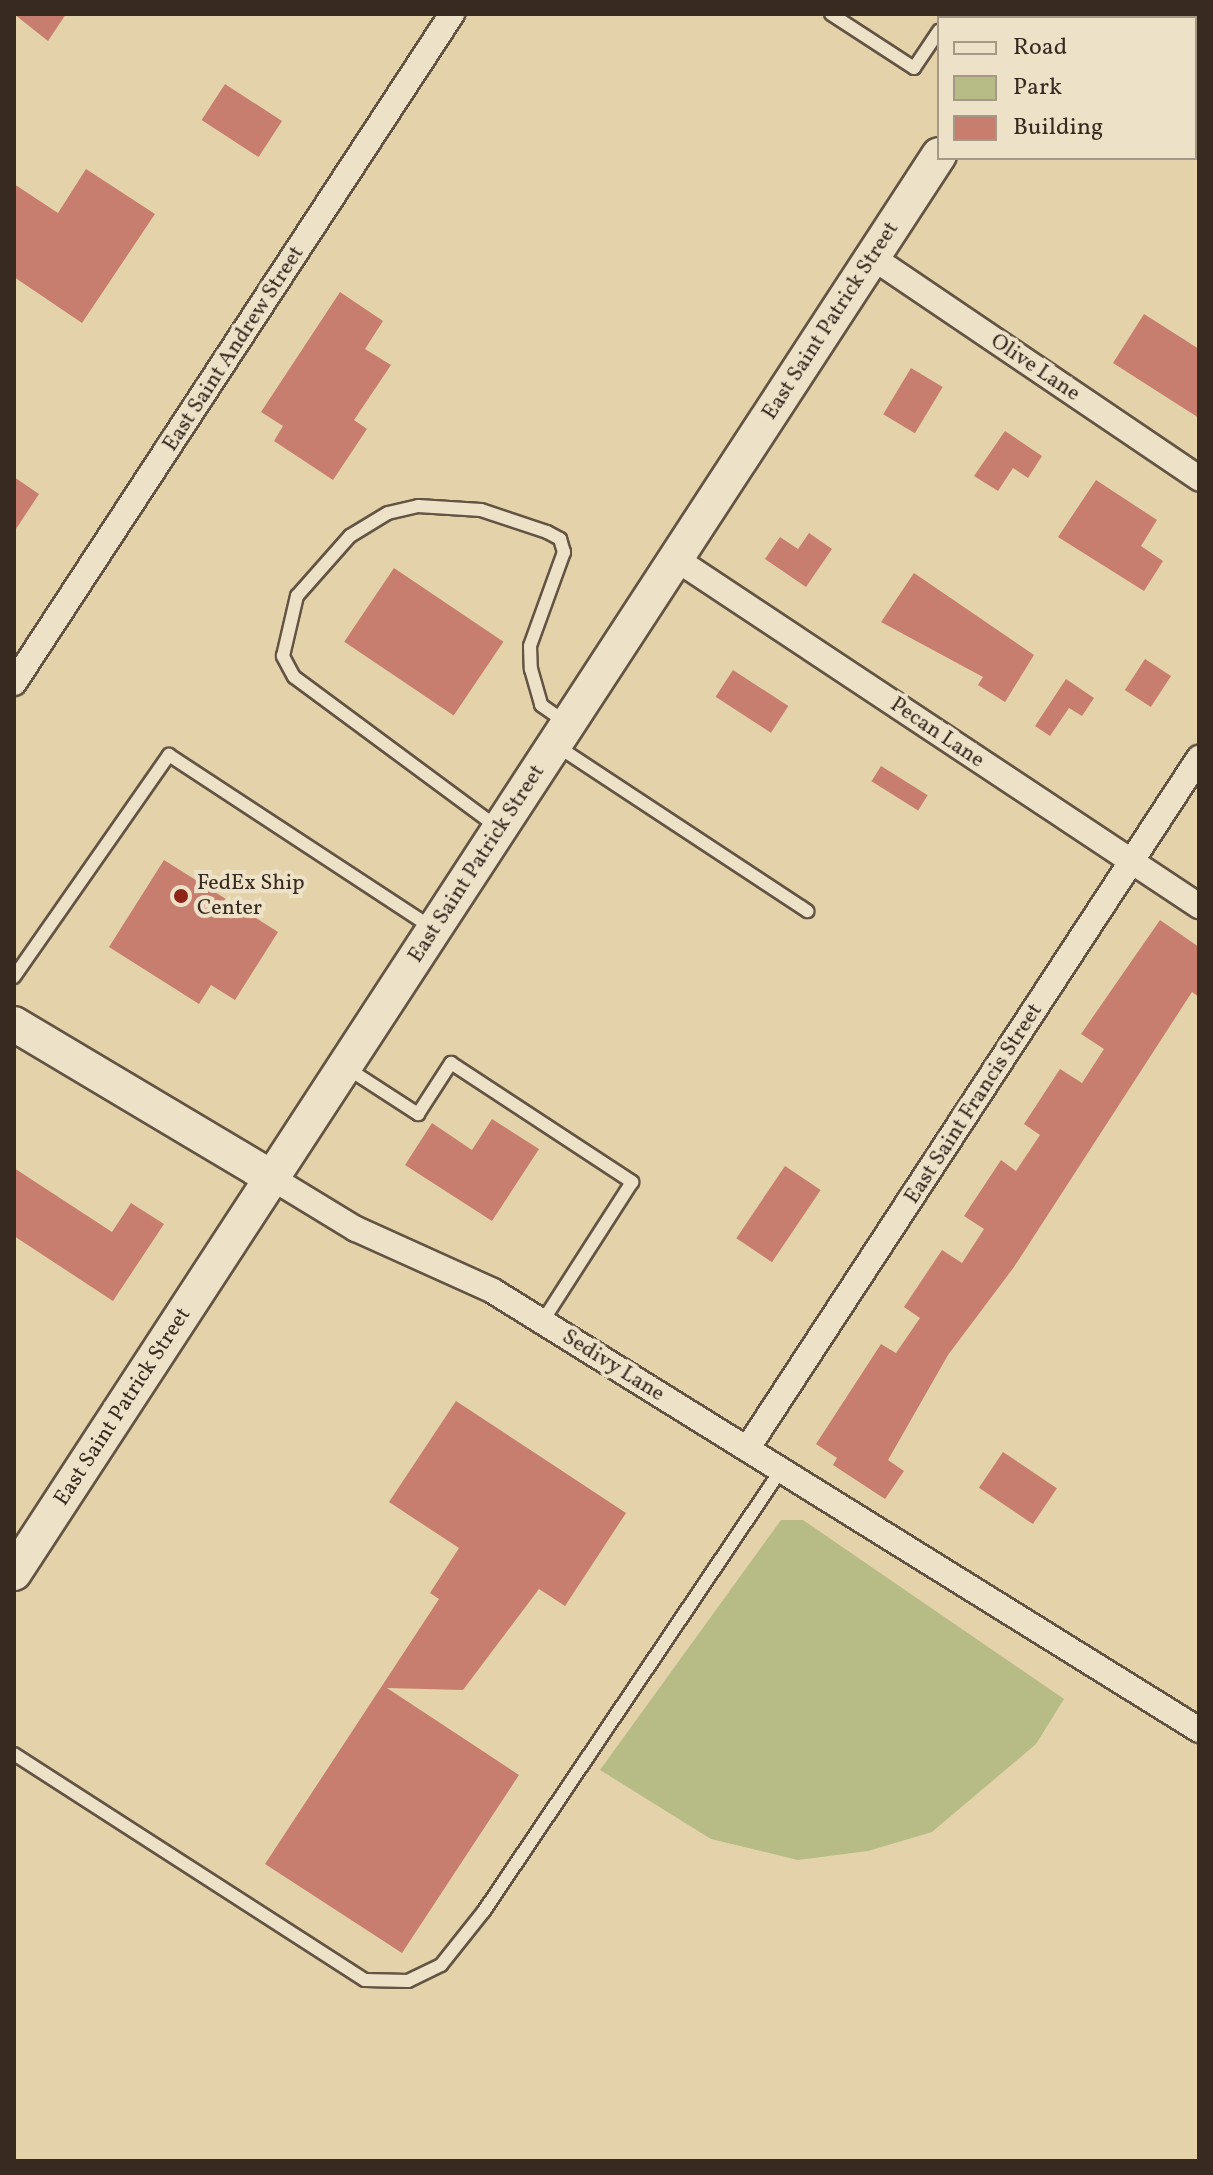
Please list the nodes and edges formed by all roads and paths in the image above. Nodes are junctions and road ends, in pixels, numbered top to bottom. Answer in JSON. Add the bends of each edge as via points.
{"nodes":[{"id":1,"x":452,"y":14,"type":"edge"},
{"id":2,"x":831,"y":14,"type":"edge"},
{"id":3,"x":937,"y":34,"type":"edge"},
{"id":4,"x":937,"y":158,"type":"edge"},
{"id":5,"x":872,"y":257,"type":"junction"},
{"id":6,"x":1199,"y":478,"type":"edge"},
{"id":7,"x":676,"y":559,"type":"junction"},
{"id":8,"x":14,"y":683,"type":"edge"},
{"id":9,"x":561,"y":734,"type":"junction"},
{"id":10,"x":1199,"y":758,"type":"edge"},
{"id":11,"x":500,"y":828,"type":"junction"},
{"id":12,"x":1132,"y":862,"type":"junction"},
{"id":13,"x":1199,"y":906,"type":"edge"},
{"id":14,"x":807,"y":911,"type":"dead end"},
{"id":15,"x":434,"y":929,"type":"junction"},
{"id":16,"x":14,"y":977,"type":"edge"},
{"id":17,"x":14,"y":1024,"type":"edge"},
{"id":18,"x":344,"y":1067,"type":"junction"},
{"id":19,"x":272,"y":1178,"type":"junction"},
{"id":20,"x":542,"y":1322,"type":"junction"},
{"id":21,"x":747,"y":1449,"type":"junction"},
{"id":22,"x":781,"y":1470,"type":"junction"},
{"id":23,"x":14,"y":1573,"type":"edge"},
{"id":24,"x":1199,"y":1730,"type":"edge"},
{"id":25,"x":14,"y":1754,"type":"edge"}],
"edges":[{"from":1,"to":8,"type":"street","name":"East Saint Andrew Street"},
{"from":2,"to":3,"type":"lane","via":[[914,68]]},
{"from":4,"to":5,"type":"main road","name":"East Saint Patrick Street"},
{"from":5,"to":6,"type":"street","name":"Olive Lane"},
{"from":5,"to":7,"type":"main road","name":"East Saint Patrick Street"},
{"from":7,"to":9,"type":"main road","name":"East Saint Patrick Street"},
{"from":7,"to":12,"type":"street","name":"Pecan Lane"},
{"from":9,"to":11,"type":"main road","name":"East Saint Patrick Street"},
{"from":9,"to":11,"type":"lane","via":[[541,705],[531,669],[530,646],[564,552],[560,539],[547,532],[481,510],[418,506],[388,513],[350,536],[297,596],[283,656],[294,677]]},
{"from":9,"to":14,"type":"lane"},
{"from":10,"to":12,"type":"street","name":"East Saint Francis Street"},
{"from":11,"to":15,"type":"main road","name":"East Saint Patrick Street"},
{"from":12,"to":13,"type":"street","name":"Pecan Lane"},
{"from":12,"to":21,"type":"street","name":"East Saint Francis Street"},
{"from":15,"to":16,"type":"lane","via":[[169,755]]},
{"from":15,"to":18,"type":"main road","name":"East Saint Patrick Street"},
{"from":17,"to":19,"type":"main road","name":"Sedivy Lane"},
{"from":18,"to":19,"type":"main road","name":"East Saint Patrick Street"},
{"from":18,"to":20,"type":"lane","via":[[418,1114],[451,1063],[632,1182]]},
{"from":19,"to":20,"type":"street","name":"Sedivy Lane","via":[[356,1229],[493,1291]]},
{"from":19,"to":23,"type":"main road","name":"East Saint Patrick Street"},
{"from":20,"to":21,"type":"street","name":"Sedivy Lane"},
{"from":21,"to":22,"type":"street","name":"Sedivy Lane"},
{"from":22,"to":24,"type":"street","name":"Sedivy Lane"},
{"from":22,"to":25,"type":"lane","via":[[484,1911],[441,1965],[408,1981],[365,1980]]}]}
